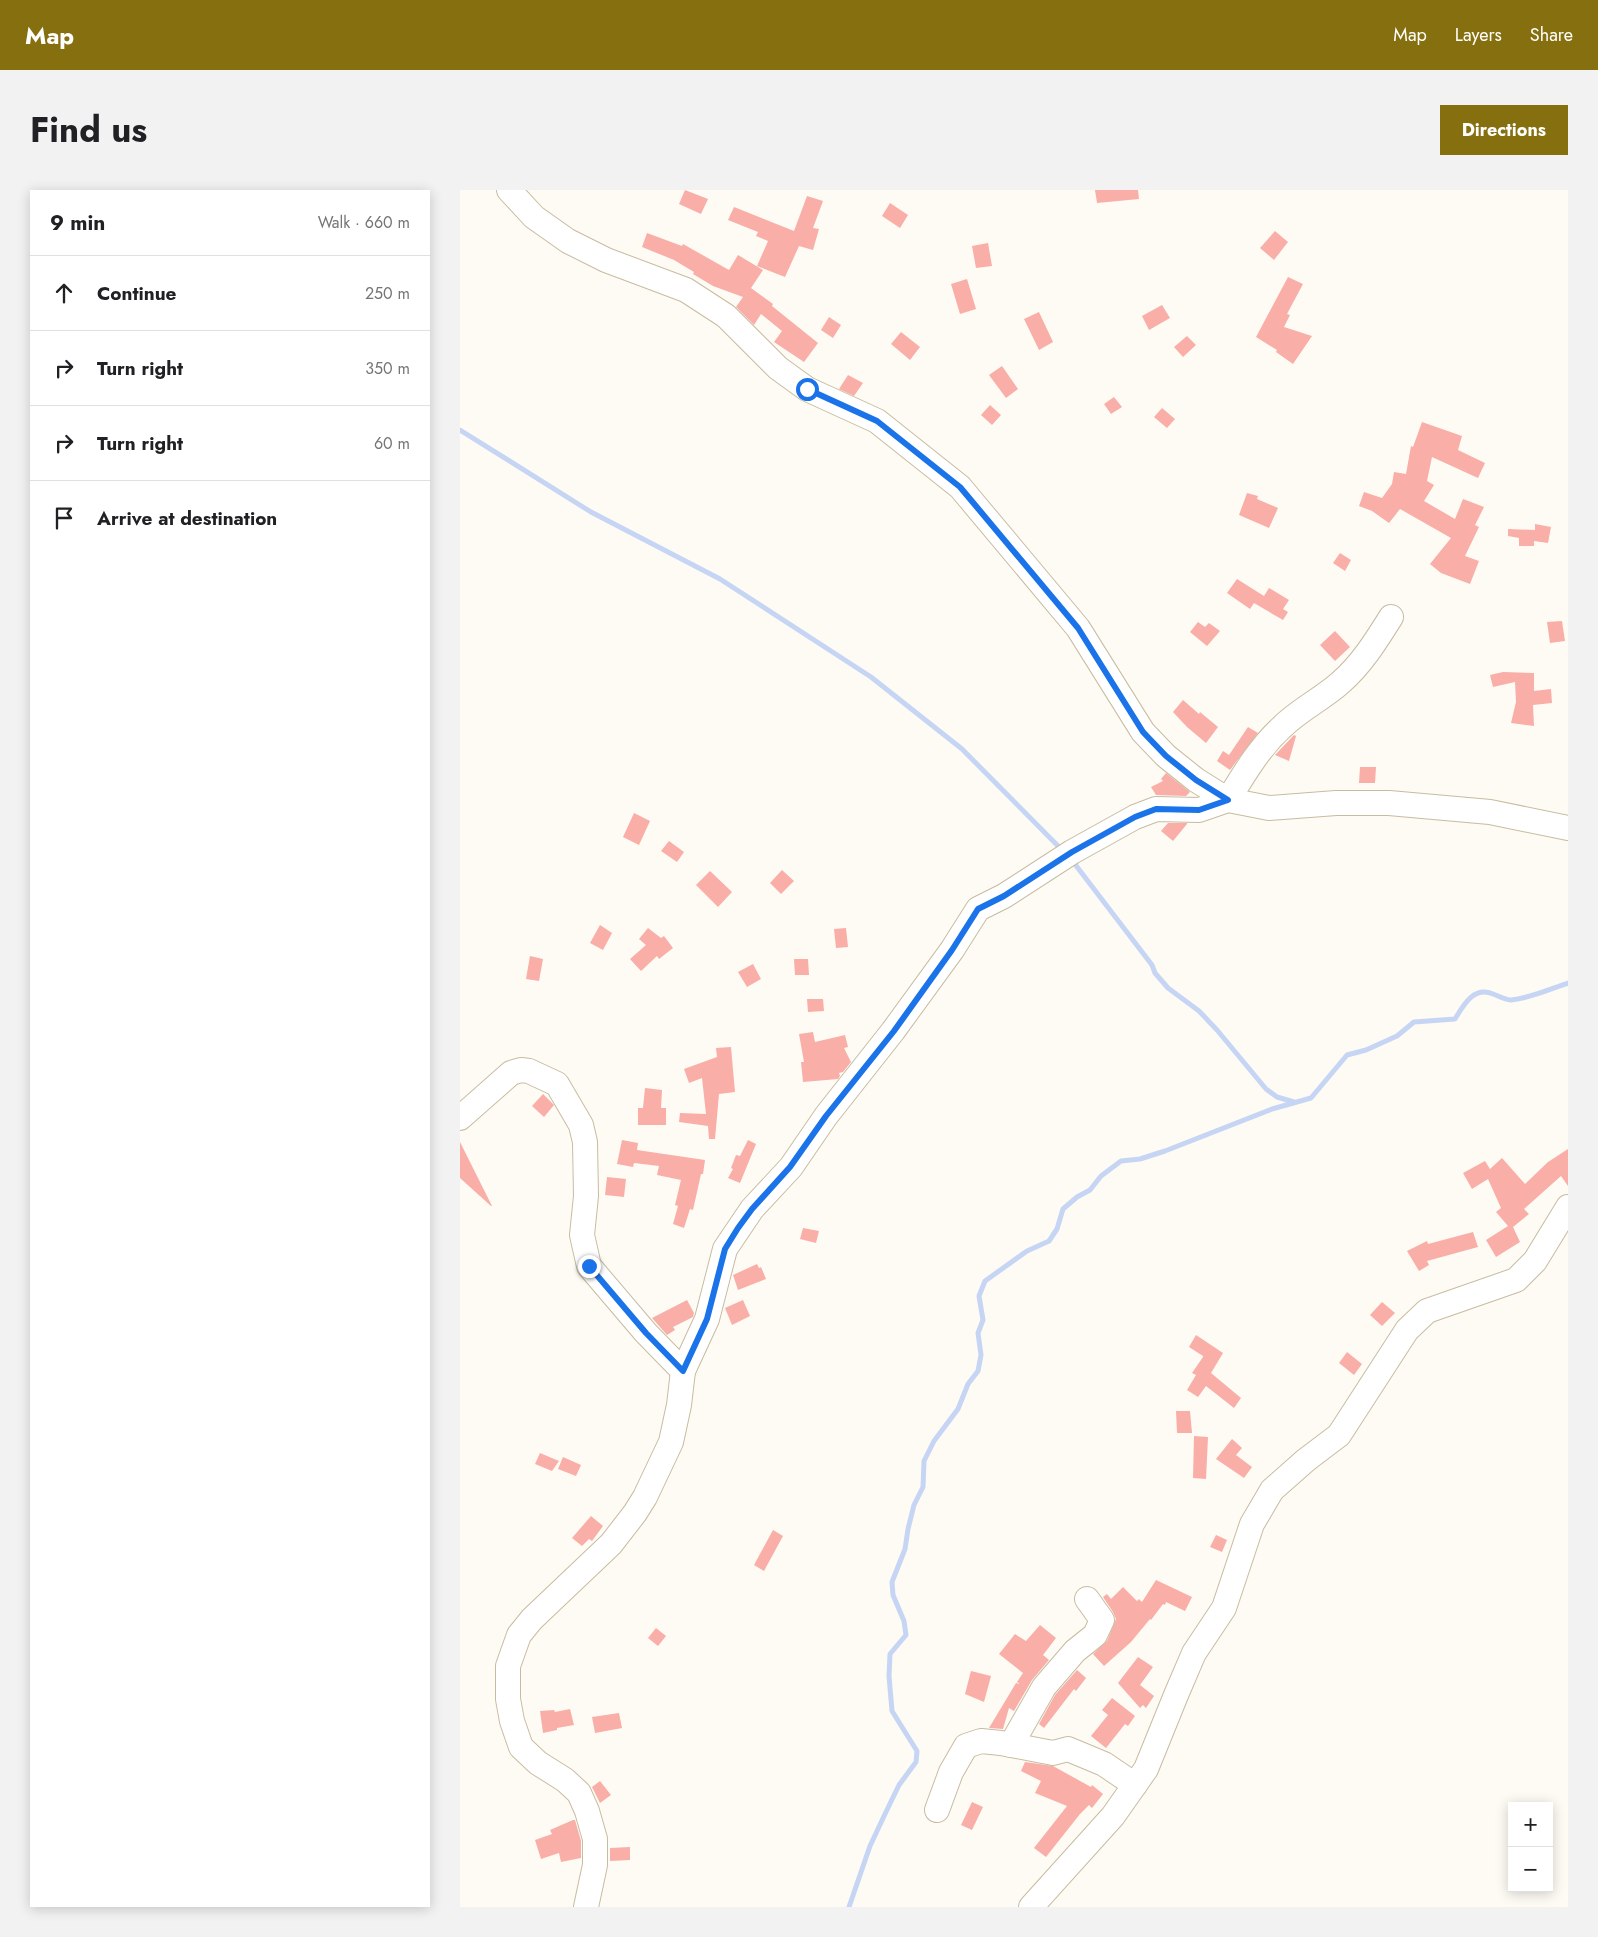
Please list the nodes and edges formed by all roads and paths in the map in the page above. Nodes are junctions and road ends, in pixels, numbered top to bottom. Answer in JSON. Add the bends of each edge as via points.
{"nodes":[{"id":1,"x":509,"y":190,"type":"edge"},
{"id":2,"x":1391,"y":617,"type":"dead end"},
{"id":3,"x":1228,"y":800,"type":"junction"},
{"id":4,"x":1568,"y":828,"type":"edge"},
{"id":5,"x":460,"y":1118,"type":"edge"},
{"id":6,"x":1568,"y":1207,"type":"edge"},
{"id":7,"x":683,"y":1371,"type":"junction"},
{"id":8,"x":1087,"y":1599,"type":"dead end"},
{"id":9,"x":1011,"y":1745,"type":"junction"},
{"id":10,"x":1135,"y":1785,"type":"junction"},
{"id":11,"x":937,"y":1810,"type":"dead end"},
{"id":12,"x":586,"y":1907,"type":"edge"},
{"id":13,"x":1031,"y":1907,"type":"edge"}],
"edges":[{"from":1,"to":3,"type":"street","via":[[534,217],[568,242],[686,290],[726,316],[778,368],[807,389],[877,421],[960,487],[1078,628],[1143,732],[1196,780]]},
{"from":2,"to":3,"type":"street","via":[[1374,644],[1339,684],[1281,727],[1251,762]]},
{"from":3,"to":4,"type":"street","via":[[1269,808],[1389,803],[1490,812]]},
{"from":3,"to":7,"type":"street","via":[[1199,810],[1156,809],[1135,817],[978,909],[894,1031],[790,1167],[752,1209],[725,1249],[707,1319]]},
{"from":5,"to":7,"type":"street","via":[[511,1073],[529,1071],[557,1084],[581,1125],[585,1142],[586,1196],[582,1235],[589,1266]]},
{"from":6,"to":10,"type":"street","via":[[1535,1261],[1516,1280],[1427,1311],[1407,1330],[1339,1435],[1272,1490],[1252,1524],[1224,1608],[1194,1653],[1146,1769]]},
{"from":7,"to":12,"type":"street","via":[[671,1442],[645,1497],[611,1544],[519,1635],[508,1666],[508,1699],[521,1747],[579,1793],[587,1811],[595,1839],[595,1865]]},
{"from":8,"to":9,"type":"street","via":[[1102,1620],[1095,1635],[1075,1651],[1044,1687]]},
{"from":9,"to":10,"type":"street","via":[[1053,1753],[1068,1749],[1104,1764]]},
{"from":9,"to":11,"type":"street","via":[[981,1741],[966,1746],[951,1772]]},
{"from":10,"to":13,"type":"street","via":[[1113,1816]]}]}
